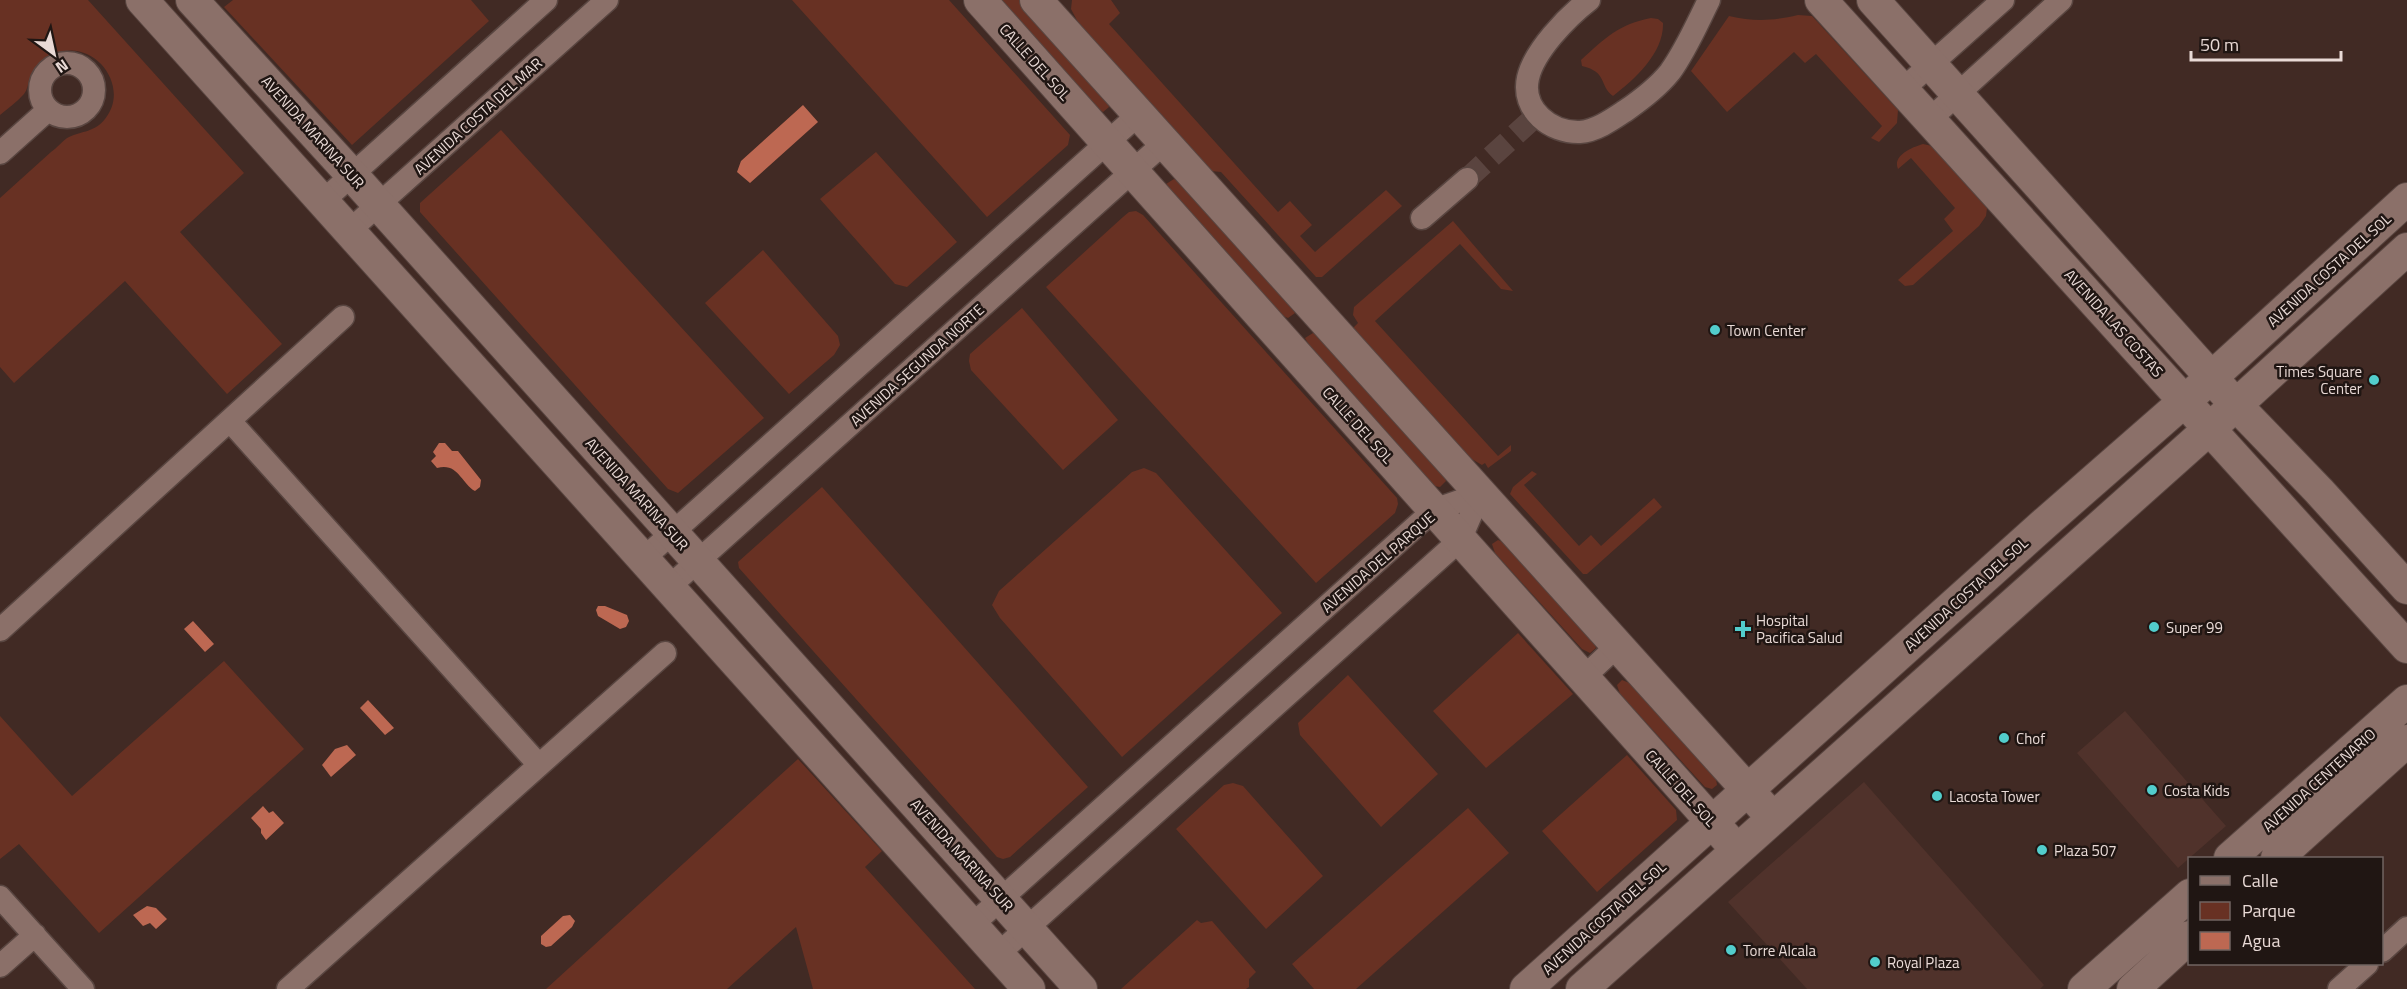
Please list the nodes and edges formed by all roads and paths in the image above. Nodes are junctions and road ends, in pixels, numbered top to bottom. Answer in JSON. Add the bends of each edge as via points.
{"nodes":[{"id":1,"x":142,"y":0,"type":"edge"},
{"id":2,"x":192,"y":0,"type":"edge"},
{"id":3,"x":546,"y":0,"type":"edge"},
{"id":4,"x":607,"y":0,"type":"edge"},
{"id":5,"x":980,"y":0,"type":"edge"},
{"id":6,"x":1036,"y":0,"type":"edge"},
{"id":7,"x":1589,"y":0,"type":"edge"},
{"id":8,"x":1709,"y":0,"type":"edge"},
{"id":9,"x":1821,"y":0,"type":"edge"},
{"id":10,"x":1873,"y":0,"type":"edge"},
{"id":11,"x":2003,"y":0,"type":"edge"},
{"id":12,"x":2061,"y":0,"type":"edge"},
{"id":13,"x":1931,"y":64,"type":"junction"},
{"id":14,"x":1902,"y":90,"type":"junction"},
{"id":15,"x":1957,"y":93,"type":"junction"},
{"id":16,"x":48,"y":110,"type":"dead end"},
{"id":17,"x":1139,"y":114,"type":"junction"},
{"id":18,"x":1929,"y":120,"type":"junction"},
{"id":19,"x":1107,"y":143,"type":"junction"},
{"id":20,"x":1164,"y":143,"type":"junction"},
{"id":21,"x":0,"y":153,"type":"edge"},
{"id":22,"x":1132,"y":172,"type":"junction"},
{"id":23,"x":352,"y":175,"type":"junction"},
{"id":24,"x":1467,"y":179,"type":"tunnel mouth"},
{"id":25,"x":323,"y":201,"type":"junction"},
{"id":26,"x":379,"y":205,"type":"junction"},
{"id":27,"x":2401,"y":217,"type":"edge"},
{"id":28,"x":1422,"y":218,"type":"dead end"},
{"id":29,"x":2073,"y":222,"type":"junction"},
{"id":30,"x":349,"y":231,"type":"junction"},
{"id":31,"x":2045,"y":247,"type":"junction"},
{"id":32,"x":2407,"y":249,"type":"edge"},
{"id":33,"x":343,"y":318,"type":"dead end"},
{"id":34,"x":2212,"y":377,"type":"junction"},
{"id":35,"x":2185,"y":400,"type":"junction"},
{"id":36,"x":2236,"y":405,"type":"junction"},
{"id":37,"x":230,"y":421,"type":"junction"},
{"id":38,"x":2210,"y":428,"type":"junction"},
{"id":39,"x":1480,"y":494,"type":"junction"},
{"id":40,"x":1434,"y":510,"type":"junction"},
{"id":41,"x":672,"y":533,"type":"junction"},
{"id":42,"x":1460,"y":540,"type":"junction"},
{"id":43,"x":643,"y":559,"type":"junction"},
{"id":44,"x":698,"y":561,"type":"junction"},
{"id":45,"x":669,"y":587,"type":"junction"},
{"id":46,"x":2407,"y":588,"type":"edge"},
{"id":47,"x":0,"y":630,"type":"edge"},
{"id":48,"x":1617,"y":646,"type":"junction"},
{"id":49,"x":2407,"y":646,"type":"edge"},
{"id":50,"x":665,"y":653,"type":"dead end"},
{"id":51,"x":1583,"y":678,"type":"junction"},
{"id":52,"x":2407,"y":700,"type":"edge"},
{"id":53,"x":2407,"y":741,"type":"edge"},
{"id":54,"x":539,"y":765,"type":"junction"},
{"id":55,"x":1747,"y":790,"type":"junction"},
{"id":56,"x":1773,"y":818,"type":"junction"},
{"id":57,"x":1712,"y":822,"type":"junction"},
{"id":58,"x":1737,"y":850,"type":"junction"},
{"id":59,"x":2231,"y":857,"type":"edge"},
{"id":60,"x":2278,"y":857,"type":"edge"},
{"id":61,"x":2188,"y":897,"type":"edge"},
{"id":62,"x":1001,"y":899,"type":"junction"},
{"id":63,"x":3,"y":908,"type":"edge"},
{"id":64,"x":972,"y":925,"type":"junction"},
{"id":65,"x":1027,"y":928,"type":"junction"},
{"id":66,"x":2407,"y":928,"type":"edge"},
{"id":67,"x":35,"y":935,"type":"junction"},
{"id":68,"x":2188,"y":940,"type":"edge"},
{"id":69,"x":2383,"y":950,"type":"edge"},
{"id":70,"x":998,"y":954,"type":"junction"},
{"id":71,"x":2365,"y":965,"type":"edge"},
{"id":72,"x":0,"y":966,"type":"edge"},
{"id":73,"x":83,"y":989,"type":"edge"},
{"id":74,"x":288,"y":989,"type":"edge"},
{"id":75,"x":1029,"y":989,"type":"edge"},
{"id":76,"x":1081,"y":989,"type":"edge"},
{"id":77,"x":1526,"y":989,"type":"edge"},
{"id":78,"x":1582,"y":989,"type":"edge"},
{"id":79,"x":2084,"y":989,"type":"edge"},
{"id":80,"x":2133,"y":989,"type":"edge"},
{"id":81,"x":2338,"y":989,"type":"edge"}],
"edges":[{"from":1,"to":25,"type":"street"},
{"from":2,"to":23,"type":"street","name":"AVENIDA MARINA SUR"},
{"from":3,"to":23,"type":"street"},
{"from":4,"to":26,"type":"street","name":"AVENIDA COSTA DEL MAR"},
{"from":5,"to":19,"type":"street","name":"CALLE DEL SOL"},
{"from":6,"to":17,"type":"street"},
{"from":7,"to":8,"type":"street","via":[[1555,33],[1528,79],[1529,99],[1537,115],[1555,129],[1581,132],[1608,122],[1641,100],[1669,73]]},
{"from":9,"to":14,"type":"street","name":"AVENIDA LAS COSTAS"},
{"from":10,"to":13,"type":"street"},
{"from":11,"to":13,"type":"street"},
{"from":12,"to":15,"type":"street"},
{"from":13,"to":14,"type":"street"},
{"from":13,"to":15,"type":"street"},
{"from":14,"to":18,"type":"street","name":"AVENIDA LAS COSTAS"},
{"from":15,"to":18,"type":"street"},
{"from":15,"to":29,"type":"street"},
{"from":16,"to":21,"type":"street"},
{"from":17,"to":19,"type":"street"},
{"from":17,"to":20,"type":"street"},
{"from":18,"to":31,"type":"street","name":"AVENIDA LAS COSTAS"},
{"from":19,"to":22,"type":"street","name":"CALLE DEL SOL"},
{"from":19,"to":41,"type":"street"},
{"from":20,"to":22,"type":"street","name":"AVENIDA SEGUNDA NORTE"},
{"from":20,"to":39,"type":"street"},
{"from":22,"to":40,"type":"street","name":"CALLE DEL SOL"},
{"from":22,"to":44,"type":"street","name":"AVENIDA SEGUNDA NORTE"},
{"from":23,"to":25,"type":"street"},
{"from":23,"to":26,"type":"street","name":"AVENIDA MARINA SUR"},
{"from":24,"to":28,"type":"street"},
{"from":25,"to":30,"type":"street"},
{"from":26,"to":30,"type":"street","name":"AVENIDA COSTA DEL MAR"},
{"from":26,"to":41,"type":"street","name":"AVENIDA MARINA SUR"},
{"from":27,"to":34,"type":"street","name":"AVENIDA COSTA DEL SOL"},
{"from":29,"to":31,"type":"street"},
{"from":29,"to":34,"type":"street"},
{"from":30,"to":43,"type":"street"},
{"from":31,"to":35,"type":"street","name":"AVENIDA LAS COSTAS"},
{"from":32,"to":36,"type":"street"},
{"from":33,"to":37,"type":"street"},
{"from":34,"to":35,"type":"street","name":"AVENIDA COSTA DEL SOL"},
{"from":34,"to":36,"type":"street"},
{"from":35,"to":38,"type":"street","name":"AVENIDA LAS COSTAS"},
{"from":35,"to":55,"type":"street","name":"AVENIDA COSTA DEL SOL"},
{"from":36,"to":38,"type":"street"},
{"from":36,"to":46,"type":"street"},
{"from":37,"to":47,"type":"street"},
{"from":37,"to":54,"type":"street"},
{"from":38,"to":49,"type":"street","name":"AVENIDA LAS COSTAS"},
{"from":38,"to":56,"type":"street"},
{"from":39,"to":40,"type":"street","name":"AVENIDA DEL PARQUE"},
{"from":39,"to":42,"type":"street"},
{"from":39,"to":48,"type":"street"},
{"from":40,"to":42,"type":"street","name":"CALLE DEL SOL"},
{"from":40,"to":62,"type":"street","name":"AVENIDA DEL PARQUE"},
{"from":41,"to":43,"type":"street"},
{"from":41,"to":44,"type":"street","name":"AVENIDA MARINA SUR"},
{"from":42,"to":51,"type":"street","name":"CALLE DEL SOL"},
{"from":42,"to":65,"type":"street"},
{"from":43,"to":45,"type":"street"},
{"from":44,"to":45,"type":"street","name":"AVENIDA SEGUNDA NORTE"},
{"from":44,"to":62,"type":"street","name":"AVENIDA MARINA SUR"},
{"from":45,"to":64,"type":"street"},
{"from":48,"to":51,"type":"street"},
{"from":48,"to":55,"type":"street"},
{"from":50,"to":54,"type":"street"},
{"from":51,"to":57,"type":"street","name":"CALLE DEL SOL"},
{"from":52,"to":59,"type":"street","name":"AVENIDA CENTENARIO"},
{"from":53,"to":60,"type":"street","name":"AVENIDA CENTENARIO"},
{"from":54,"to":74,"type":"street"},
{"from":55,"to":56,"type":"street"},
{"from":55,"to":57,"type":"street","name":"AVENIDA COSTA DEL SOL"},
{"from":56,"to":58,"type":"street"},
{"from":57,"to":58,"type":"street","name":"CALLE DEL SOL"},
{"from":57,"to":77,"type":"street","name":"AVENIDA COSTA DEL SOL"},
{"from":58,"to":78,"type":"street"},
{"from":61,"to":79,"type":"street"},
{"from":62,"to":64,"type":"street","name":"AVENIDA DEL PARQUE"},
{"from":62,"to":65,"type":"street","name":"AVENIDA MARINA SUR"},
{"from":63,"to":67,"type":"street"},
{"from":64,"to":70,"type":"street"},
{"from":65,"to":70,"type":"street"},
{"from":65,"to":76,"type":"street","name":"AVENIDA MARINA SUR"},
{"from":66,"to":69,"type":"street"},
{"from":67,"to":72,"type":"street"},
{"from":67,"to":73,"type":"street"},
{"from":68,"to":80,"type":"street"},
{"from":70,"to":75,"type":"street"},
{"from":71,"to":81,"type":"street"}]}
